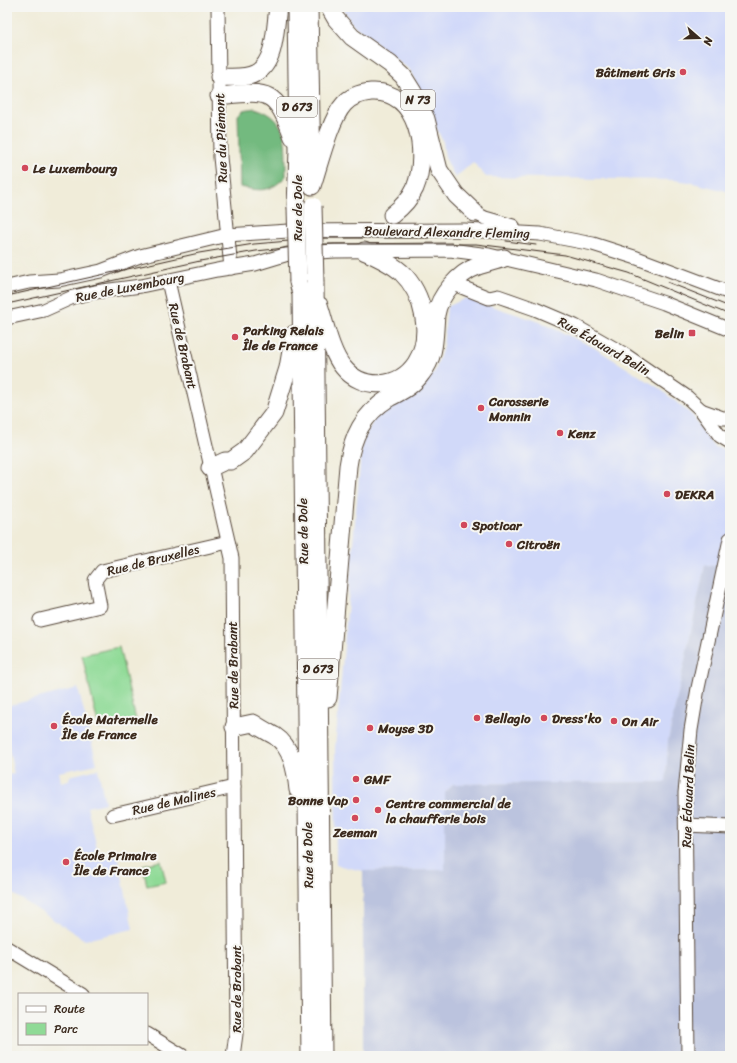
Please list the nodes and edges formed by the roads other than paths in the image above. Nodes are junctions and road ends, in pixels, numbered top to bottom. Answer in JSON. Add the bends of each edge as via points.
{"nodes":[{"id":1,"x":218,"y":7,"type":"edge"},
{"id":2,"x":278,"y":7,"type":"edge"},
{"id":3,"x":296,"y":7,"type":"edge"},
{"id":4,"x":309,"y":7,"type":"edge"},
{"id":5,"x":329,"y":7,"type":"edge"},
{"id":6,"x":219,"y":77,"type":"junction"},
{"id":7,"x":219,"y":96,"type":"junction"},
{"id":8,"x":298,"y":150,"type":"junction"},
{"id":9,"x":312,"y":186,"type":"junction"},
{"id":10,"x":305,"y":206,"type":"junction"},
{"id":11,"x":475,"y":212,"type":"joint"},
{"id":12,"x":392,"y":215,"type":"joint"},
{"id":13,"x":372,"y":231,"type":"junction"},
{"id":14,"x":540,"y":234,"type":"junction"},
{"id":15,"x":227,"y":235,"type":"junction"},
{"id":16,"x":364,"y":251,"type":"junction"},
{"id":17,"x":504,"y":258,"type":"junction"},
{"id":18,"x":231,"y":268,"type":"junction"},
{"id":19,"x":168,"y":281,"type":"junction"},
{"id":20,"x":454,"y":284,"type":"junction"},
{"id":21,"x":7,"y":287,"type":"edge"},
{"id":22,"x":307,"y":287,"type":"junction"},
{"id":23,"x":730,"y":293,"type":"edge"},
{"id":24,"x":7,"y":318,"type":"edge"},
{"id":25,"x":730,"y":330,"type":"edge"},
{"id":26,"x":701,"y":410,"type":"junction"},
{"id":27,"x":730,"y":418,"type":"edge"},
{"id":28,"x":730,"y":442,"type":"edge"},
{"id":29,"x":210,"y":468,"type":"junction"},
{"id":30,"x":730,"y":539,"type":"edge"},
{"id":31,"x":228,"y":542,"type":"junction"},
{"id":32,"x":40,"y":620,"type":"dead end"},
{"id":33,"x":234,"y":727,"type":"junction"},
{"id":34,"x":320,"y":786,"type":"junction"},
{"id":35,"x":234,"y":787,"type":"junction"},
{"id":36,"x":113,"y":815,"type":"dead end"},
{"id":37,"x":686,"y":826,"type":"junction"},
{"id":38,"x":730,"y":827,"type":"edge"},
{"id":39,"x":308,"y":868,"type":"junction"},
{"id":40,"x":7,"y":948,"type":"edge"},
{"id":41,"x":81,"y":993,"type":"edge"},
{"id":42,"x":148,"y":1035,"type":"edge"},
{"id":43,"x":183,"y":1056,"type":"edge"},
{"id":44,"x":233,"y":1056,"type":"edge"},
{"id":45,"x":310,"y":1056,"type":"edge"},
{"id":46,"x":323,"y":1056,"type":"edge"},
{"id":47,"x":688,"y":1056,"type":"edge"}],
"edges":[{"from":1,"to":6,"type":"street","name":"Rue du Piémont"},
{"from":2,"to":6,"type":"main road","via":[[271,49],[262,68],[255,74]]},
{"from":3,"to":8,"type":"main road","name":"Rue de Dole","number":"D 673"},
{"from":4,"to":9,"type":"main road","name":"Rue de Dole","number":"D 673"},
{"from":5,"to":11,"type":"main road","number":"N 73","via":[[352,37],[403,76],[423,112],[439,170],[456,195]]},
{"from":6,"to":7,"type":"street","name":"Rue du Piémont"},
{"from":7,"to":8,"type":"main road","via":[[263,93],[272,98],[284,113]]},
{"from":7,"to":15,"type":"street","name":"Rue du Piémont","via":[[220,157]]},
{"from":8,"to":10,"type":"main road","name":"Rue de Dole","number":"D 673"},
{"from":9,"to":10,"type":"main road","name":"Rue de Dole","number":"D 673"},
{"from":9,"to":12,"type":"main road","via":[[334,120],[344,104],[355,96],[367,92],[379,91],[391,95],[409,110],[421,144],[420,168],[414,189]]},
{"from":10,"to":22,"type":"main road","name":"Rue de Dole","number":"D 673","bridge":true},
{"from":11,"to":14,"type":"street","number":"N 73","via":[[495,221]]},
{"from":12,"to":13,"type":"street"},
{"from":13,"to":14,"type":"street","name":"Boulevard Alexandre Fleming","via":[[464,230]]},
{"from":13,"to":15,"type":"street","name":"Boulevard Alexandre Fleming","via":[[289,231]]},
{"from":14,"to":23,"type":"street","name":"Boulevard Alexandre Fleming","via":[[593,244],[630,255]]},
{"from":15,"to":18,"type":"street","name":"Rue du Piémont"},
{"from":15,"to":21,"type":"street","name":"Rue de Luxembourg","via":[[140,256],[100,271]]},
{"from":16,"to":17,"type":"street","name":"Boulevard Alexandre Fleming","via":[[462,251]]},
{"from":16,"to":18,"type":"street","name":"Boulevard Alexandre Fleming","via":[[288,254],[256,264]]},
{"from":16,"to":22,"type":"main road","via":[[401,272],[417,295],[424,321],[424,335],[416,362],[396,381],[383,384],[365,382],[351,376],[336,356]]},
{"from":17,"to":20,"type":"main road","via":[[477,266]]},
{"from":17,"to":25,"type":"street","name":"Boulevard Alexandre Fleming","via":[[622,288]]},
{"from":18,"to":19,"type":"street","name":"Rue de Luxembourg"},
{"from":19,"to":24,"type":"street","name":"Rue de Luxembourg","via":[[113,288],[73,297],[44,310]]},
{"from":19,"to":29,"type":"street","name":"Rue de Brabant"},
{"from":20,"to":26,"type":"street","name":"Rue Édouard Belin","via":[[489,298],[498,296],[574,326],[668,383]]},
{"from":20,"to":34,"type":"main road","via":[[438,306],[433,349],[424,372],[407,389],[384,401],[364,420],[351,447]]},
{"from":22,"to":29,"type":"main road","via":[[288,368],[274,413],[245,451],[231,461]]},
{"from":22,"to":34,"type":"main road","name":"Rue de Dole","number":"D 673"},
{"from":22,"to":39,"type":"main road","name":"Rue de Dole","number":"D 673"},
{"from":26,"to":27,"type":"street","name":"Rue Édouard Belin"},
{"from":26,"to":28,"type":"street","name":"Rue Édouard Belin","via":[[720,436]]},
{"from":29,"to":31,"type":"street","name":"Rue de Brabant"},
{"from":30,"to":37,"type":"street","name":"Rue Édouard Belin","via":[[691,730],[685,793]]},
{"from":31,"to":32,"type":"street","name":"Rue de Bruxelles","via":[[102,571],[95,580],[100,606]]},
{"from":31,"to":33,"type":"street","name":"Rue de Brabant","via":[[233,576]]},
{"from":33,"to":35,"type":"street","name":"Rue de Brabant"},
{"from":33,"to":39,"type":"main road","via":[[253,723],[276,737],[286,748],[295,769]]},
{"from":34,"to":46,"type":"main road","name":"Rue de Dole","number":"D 673"},
{"from":35,"to":36,"type":"street","name":"Rue de Malines"},
{"from":35,"to":44,"type":"street","name":"Rue de Brabant","via":[[236,1034]]},
{"from":37,"to":38,"type":"street"},
{"from":37,"to":47,"type":"street","name":"Rue Édouard Belin"},
{"from":39,"to":45,"type":"main road","name":"Rue de Dole","number":"D 673"},
{"from":40,"to":41,"type":"street"},
{"from":42,"to":43,"type":"street"}]}
